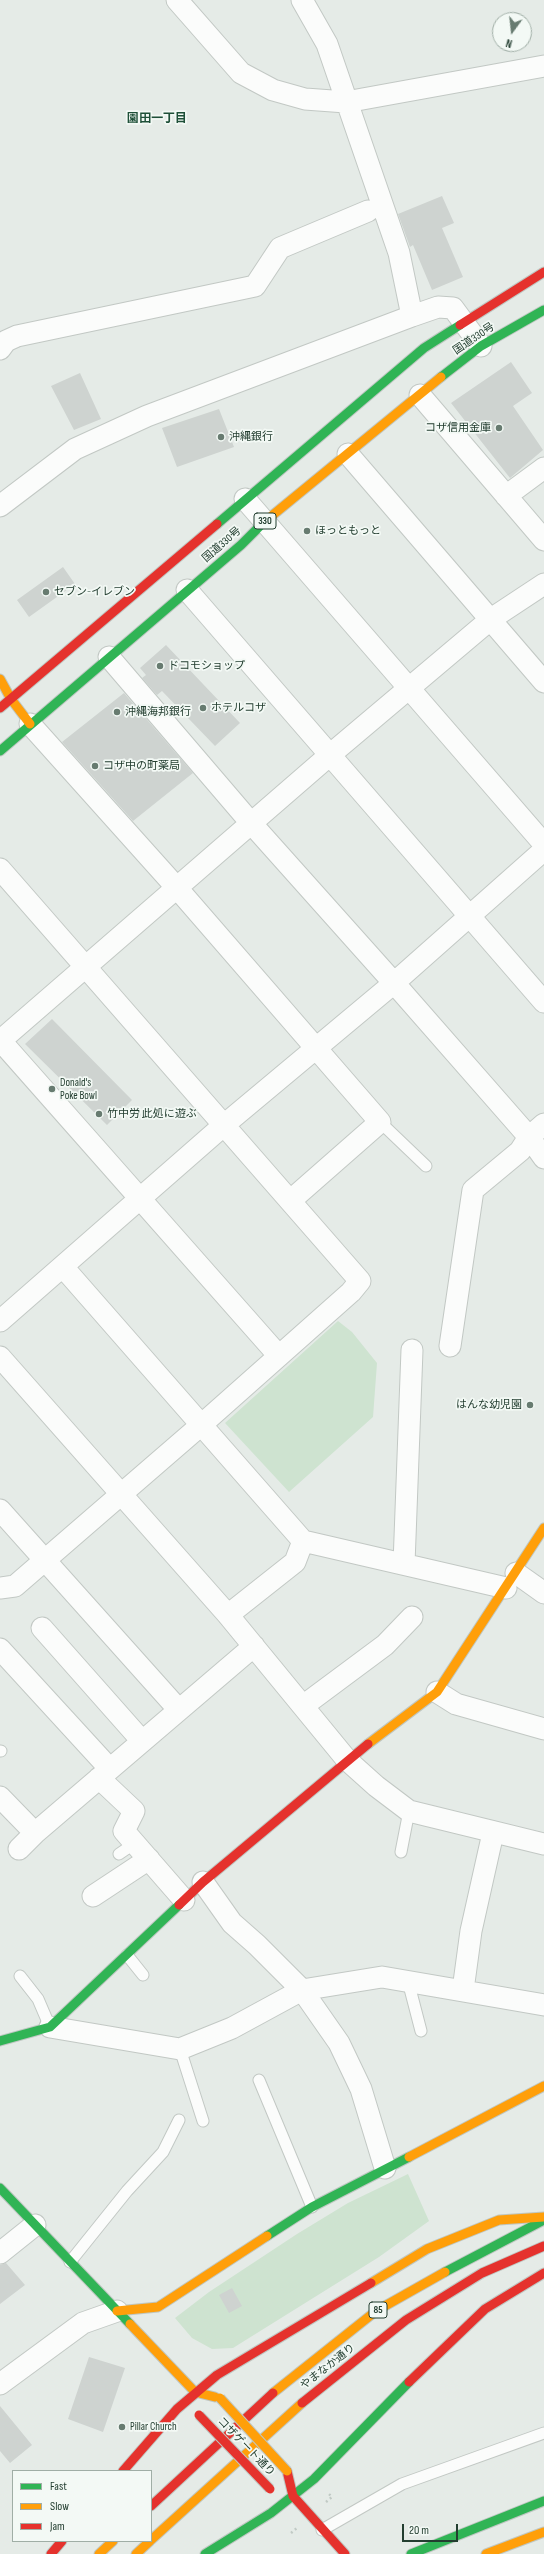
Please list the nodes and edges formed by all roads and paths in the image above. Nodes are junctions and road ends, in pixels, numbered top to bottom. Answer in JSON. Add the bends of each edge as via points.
{"nodes":[{"id":1,"x":177,"y":0,"type":"edge"},
{"id":2,"x":302,"y":0,"type":"edge"},
{"id":3,"x":544,"y":66,"type":"edge"},
{"id":4,"x":346,"y":102,"type":"junction"},
{"id":5,"x":368,"y":211,"type":"dead end"},
{"id":6,"x":544,"y":272,"type":"edge"},
{"id":7,"x":544,"y":310,"type":"edge"},
{"id":8,"x":412,"y":316,"type":"junction"},
{"id":9,"x":463,"y":324,"type":"junction"},
{"id":10,"x":481,"y":346,"type":"junction"},
{"id":11,"x":0,"y":349,"type":"edge"},
{"id":12,"x":420,"y":395,"type":"junction"},
{"id":13,"x":348,"y":454,"type":"junction"},
{"id":14,"x":544,"y":468,"type":"edge"},
{"id":15,"x":506,"y":496,"type":"junction"},
{"id":16,"x":245,"y":499,"type":"junction"},
{"id":17,"x":0,"y":506,"type":"edge"},
{"id":18,"x":265,"y":521,"type":"junction"},
{"id":19,"x":544,"y":540,"type":"edge"},
{"id":20,"x":544,"y":584,"type":"edge"},
{"id":21,"x":187,"y":590,"type":"junction"},
{"id":22,"x":491,"y":619,"type":"junction"},
{"id":23,"x":109,"y":657,"type":"junction"},
{"id":24,"x":0,"y":679,"type":"edge"},
{"id":25,"x":544,"y":682,"type":"edge"},
{"id":26,"x":409,"y":689,"type":"junction"},
{"id":27,"x":11,"y":699,"type":"junction"},
{"id":28,"x":0,"y":708,"type":"edge"},
{"id":29,"x":30,"y":724,"type":"junction"},
{"id":30,"x":0,"y":751,"type":"edge"},
{"id":31,"x":331,"y":754,"type":"junction"},
{"id":32,"x":251,"y":823,"type":"junction"},
{"id":33,"x":544,"y":844,"type":"edge"},
{"id":34,"x":544,"y":850,"type":"edge"},
{"id":35,"x":0,"y":869,"type":"edge"},
{"id":36,"x":176,"y":888,"type":"junction"},
{"id":37,"x":469,"y":915,"type":"junction"},
{"id":38,"x":85,"y":968,"type":"junction"},
{"id":39,"x":394,"y":983,"type":"junction"},
{"id":40,"x":544,"y":1002,"type":"edge"},
{"id":41,"x":0,"y":1041,"type":"edge"},
{"id":42,"x":316,"y":1047,"type":"junction"},
{"id":43,"x":380,"y":1122,"type":"junction"},
{"id":44,"x":224,"y":1125,"type":"junction"},
{"id":45,"x":536,"y":1131,"type":"edge"},
{"id":46,"x":544,"y":1158,"type":"edge"},
{"id":47,"x":426,"y":1166,"type":"dead end"},
{"id":48,"x":140,"y":1200,"type":"junction"},
{"id":49,"x":290,"y":1201,"type":"junction"},
{"id":50,"x":63,"y":1267,"type":"junction"},
{"id":51,"x":0,"y":1321,"type":"edge"},
{"id":52,"x":450,"y":1346,"type":"dead end"},
{"id":53,"x":412,"y":1350,"type":"dead end"},
{"id":54,"x":279,"y":1356,"type":"junction"},
{"id":55,"x":0,"y":1357,"type":"edge"},
{"id":56,"x":200,"y":1426,"type":"junction"},
{"id":57,"x":120,"y":1495,"type":"junction"},
{"id":58,"x":0,"y":1510,"type":"edge"},
{"id":59,"x":544,"y":1528,"type":"edge"},
{"id":60,"x":303,"y":1541,"type":"junction"},
{"id":61,"x":45,"y":1560,"type":"junction"},
{"id":62,"x":404,"y":1564,"type":"junction"},
{"id":63,"x":511,"y":1580,"type":"junction"},
{"id":64,"x":0,"y":1588,"type":"edge"},
{"id":65,"x":544,"y":1593,"type":"edge"},
{"id":66,"x":228,"y":1615,"type":"junction"},
{"id":67,"x":412,"y":1617,"type":"dead end"},
{"id":68,"x":42,"y":1628,"type":"dead end"},
{"id":69,"x":254,"y":1646,"type":"junction"},
{"id":70,"x":0,"y":1649,"type":"edge"},
{"id":71,"x":437,"y":1692,"type":"junction"},
{"id":72,"x":303,"y":1706,"type":"junction"},
{"id":73,"x":179,"y":1710,"type":"junction"},
{"id":74,"x":544,"y":1729,"type":"edge"},
{"id":75,"x":142,"y":1741,"type":"junction"},
{"id":76,"x":347,"y":1760,"type":"junction"},
{"id":77,"x":104,"y":1774,"type":"junction"},
{"id":78,"x":0,"y":1797,"type":"edge"},
{"id":79,"x":409,"y":1811,"type":"junction"},
{"id":80,"x":35,"y":1833,"type":"junction"},
{"id":81,"x":493,"y":1833,"type":"junction"},
{"id":82,"x":544,"y":1844,"type":"edge"},
{"id":83,"x":19,"y":1849,"type":"dead end"},
{"id":84,"x":400,"y":1852,"type":"dead end"},
{"id":85,"x":149,"y":1859,"type":"junction"},
{"id":86,"x":203,"y":1882,"type":"junction"},
{"id":87,"x":93,"y":1896,"type":"dead end"},
{"id":88,"x":184,"y":1900,"type":"junction"},
{"id":89,"x":127,"y":1955,"type":"junction"},
{"id":90,"x":143,"y":1975,"type":"dead end"},
{"id":91,"x":20,"y":1976,"type":"dead end"},
{"id":92,"x":408,"y":1981,"type":"junction"},
{"id":93,"x":302,"y":1990,"type":"junction"},
{"id":94,"x":463,"y":1990,"type":"junction"},
{"id":95,"x":544,"y":2005,"type":"edge"},
{"id":96,"x":50,"y":2027,"type":"junction"},
{"id":97,"x":421,"y":2031,"type":"dead end"},
{"id":98,"x":0,"y":2041,"type":"edge"},
{"id":99,"x":180,"y":2050,"type":"junction"},
{"id":100,"x":259,"y":2080,"type":"dead end"},
{"id":101,"x":544,"y":2086,"type":"edge"},
{"id":102,"x":179,"y":2120,"type":"dead end"},
{"id":103,"x":203,"y":2120,"type":"dead end"},
{"id":104,"x":384,"y":2168,"type":"junction"},
{"id":105,"x":0,"y":2188,"type":"edge"},
{"id":106,"x":312,"y":2207,"type":"junction"},
{"id":107,"x":544,"y":2217,"type":"edge"},
{"id":108,"x":544,"y":2220,"type":"edge"},
{"id":109,"x":35,"y":2225,"type":"junction"},
{"id":110,"x":544,"y":2246,"type":"edge"},
{"id":111,"x":0,"y":2253,"type":"edge"},
{"id":112,"x":70,"y":2262,"type":"junction"},
{"id":113,"x":544,"y":2273,"type":"edge"},
{"id":114,"x":116,"y":2311,"type":"junction"},
{"id":115,"x":0,"y":2384,"type":"edge"},
{"id":116,"x":195,"y":2392,"type":"junction"},
{"id":117,"x":544,"y":2433,"type":"edge"},
{"id":118,"x":124,"y":2470,"type":"edge"},
{"id":119,"x":293,"y":2496,"type":"junction"},
{"id":120,"x":544,"y":2501,"type":"edge"},
{"id":121,"x":152,"y":2505,"type":"edge"},
{"id":122,"x":322,"y":2530,"type":"junction"},
{"id":123,"x":544,"y":2532,"type":"edge"},
{"id":124,"x":152,"y":2540,"type":"edge"},
{"id":125,"x":61,"y":2542,"type":"edge"},
{"id":126,"x":112,"y":2542,"type":"edge"},
{"id":127,"x":150,"y":2542,"type":"edge"},
{"id":128,"x":51,"y":2554,"type":"edge"},
{"id":129,"x":99,"y":2554,"type":"edge"},
{"id":130,"x":136,"y":2554,"type":"edge"},
{"id":131,"x":205,"y":2554,"type":"edge"},
{"id":132,"x":345,"y":2554,"type":"edge"},
{"id":133,"x":411,"y":2554,"type":"edge"},
{"id":134,"x":486,"y":2554,"type":"edge"}],
"edges":[{"from":1,"to":4,"type":"street","via":[[241,73],[273,90],[305,99]]},
{"from":2,"to":4,"type":"street","via":[[327,44]]},
{"from":3,"to":4,"type":"street"},
{"from":4,"to":8,"type":"street","via":[[399,253]]},
{"from":5,"to":11,"type":"street","via":[[280,248],[255,286],[17,336],[6,341]]},
{"from":6,"to":9,"type":"main road","name":"国道330号"},
{"from":7,"to":10,"type":"main road","name":"国道330号","number":"330"},
{"from":8,"to":9,"type":"street","via":[[438,308],[453,308]]},
{"from":8,"to":17,"type":"street","via":[[132,422],[75,449]]},
{"from":9,"to":10,"type":"street"},
{"from":9,"to":16,"type":"main road","name":"国道330号","via":[[424,348]]},
{"from":10,"to":12,"type":"main road","name":"国道330号","number":"330"},
{"from":12,"to":13,"type":"main road","name":"国道330号","number":"330"},
{"from":12,"to":15,"type":"street"},
{"from":13,"to":18,"type":"main road","name":"国道330号","number":"330"},
{"from":13,"to":22,"type":"street"},
{"from":14,"to":15,"type":"street"},
{"from":15,"to":19,"type":"street"},
{"from":16,"to":18,"type":"street"},
{"from":16,"to":27,"type":"main road","name":"国道330号"},
{"from":18,"to":21,"type":"main road","name":"国道330号","number":"330","via":[[241,545]]},
{"from":18,"to":26,"type":"street"},
{"from":20,"to":22,"type":"street"},
{"from":21,"to":23,"type":"main road","name":"国道330号","number":"330"},
{"from":21,"to":31,"type":"street"},
{"from":22,"to":25,"type":"street"},
{"from":22,"to":26,"type":"street"},
{"from":23,"to":29,"type":"main road","name":"国道330号","number":"330"},
{"from":23,"to":32,"type":"street"},
{"from":24,"to":27,"type":"main road"},
{"from":26,"to":31,"type":"street"},
{"from":26,"to":33,"type":"street"},
{"from":27,"to":28,"type":"main road","name":"国道330号"},
{"from":27,"to":29,"type":"main road"},
{"from":29,"to":30,"type":"main road","name":"国道330号","number":"330"},
{"from":29,"to":36,"type":"street"},
{"from":31,"to":32,"type":"street"},
{"from":31,"to":37,"type":"street"},
{"from":32,"to":36,"type":"street"},
{"from":32,"to":39,"type":"street"},
{"from":34,"to":37,"type":"street"},
{"from":35,"to":38,"type":"street"},
{"from":36,"to":38,"type":"street"},
{"from":36,"to":42,"type":"street"},
{"from":37,"to":39,"type":"street"},
{"from":37,"to":40,"type":"street"},
{"from":38,"to":41,"type":"street"},
{"from":38,"to":44,"type":"street"},
{"from":39,"to":42,"type":"street"},
{"from":39,"to":45,"type":"street"},
{"from":41,"to":48,"type":"street"},
{"from":42,"to":43,"type":"street"},
{"from":42,"to":44,"type":"street"},
{"from":43,"to":47,"type":"lane"},
{"from":43,"to":49,"type":"street"},
{"from":44,"to":48,"type":"street"},
{"from":44,"to":49,"type":"street"},
{"from":45,"to":46,"type":"street"},
{"from":45,"to":52,"type":"street","via":[[520,1151],[473,1190]]},
{"from":48,"to":50,"type":"street"},
{"from":48,"to":54,"type":"street"},
{"from":49,"to":54,"type":"street","via":[[360,1281]]},
{"from":50,"to":51,"type":"street"},
{"from":50,"to":56,"type":"street"},
{"from":53,"to":62,"type":"street"},
{"from":54,"to":56,"type":"street"},
{"from":55,"to":57,"type":"street"},
{"from":56,"to":57,"type":"street"},
{"from":56,"to":60,"type":"street"},
{"from":57,"to":61,"type":"street"},
{"from":57,"to":66,"type":"street"},
{"from":58,"to":61,"type":"street"},
{"from":59,"to":63,"type":"main road"},
{"from":60,"to":62,"type":"street"},
{"from":60,"to":66,"type":"street","via":[[295,1562]]},
{"from":61,"to":64,"type":"street","via":[[15,1586]]},
{"from":61,"to":73,"type":"street"},
{"from":62,"to":63,"type":"street"},
{"from":63,"to":65,"type":"street"},
{"from":63,"to":71,"type":"main road"},
{"from":66,"to":69,"type":"street"},
{"from":67,"to":72,"type":"street","via":[[385,1645]]},
{"from":68,"to":75,"type":"street"},
{"from":69,"to":72,"type":"street"},
{"from":69,"to":73,"type":"street"},
{"from":70,"to":77,"type":"street"},
{"from":71,"to":74,"type":"street","via":[[456,1704]]},
{"from":71,"to":76,"type":"main road"},
{"from":72,"to":76,"type":"street"},
{"from":73,"to":75,"type":"street"},
{"from":75,"to":77,"type":"street"},
{"from":76,"to":79,"type":"street"},
{"from":76,"to":86,"type":"main road"},
{"from":77,"to":80,"type":"street"},
{"from":77,"to":85,"type":"street","via":[[134,1811],[124,1831],[127,1848]]},
{"from":78,"to":80,"type":"street"},
{"from":79,"to":81,"type":"street"},
{"from":79,"to":84,"type":"lane"},
{"from":80,"to":83,"type":"street"},
{"from":81,"to":82,"type":"street"},
{"from":81,"to":94,"type":"street","via":[[471,1931]]},
{"from":85,"to":87,"type":"street"},
{"from":85,"to":88,"type":"street"},
{"from":86,"to":88,"type":"main road"},
{"from":86,"to":93,"type":"street","via":[[232,1923]]},
{"from":88,"to":89,"type":"main road"},
{"from":89,"to":90,"type":"lane"},
{"from":89,"to":96,"type":"main road"},
{"from":91,"to":96,"type":"lane","via":[[38,1999]]},
{"from":92,"to":93,"type":"street","via":[[382,1977]]},
{"from":92,"to":94,"type":"street"},
{"from":92,"to":97,"type":"lane"},
{"from":93,"to":99,"type":"street","via":[[232,2028]]},
{"from":93,"to":104,"type":"street","via":[[339,2043],[361,2090]]},
{"from":94,"to":95,"type":"street"},
{"from":96,"to":98,"type":"main road"},
{"from":96,"to":99,"type":"street"},
{"from":99,"to":103,"type":"lane"},
{"from":100,"to":106,"type":"lane"},
{"from":101,"to":104,"type":"main road"},
{"from":102,"to":112,"type":"lane","via":[[163,2152],[127,2191]]},
{"from":104,"to":106,"type":"main road"},
{"from":105,"to":109,"type":"main road"},
{"from":106,"to":114,"type":"main road","via":[[158,2307]]},
{"from":107,"to":116,"type":"main road","via":[[500,2220],[427,2249],[217,2375]]},
{"from":108,"to":121,"type":"main road","name":"やまなか通り","number":"85","via":[[376,2311],[288,2379]]},
{"from":109,"to":111,"type":"street"},
{"from":109,"to":112,"type":"main road"},
{"from":110,"to":124,"type":"main road","name":"やまなか通り","number":"85","via":[[482,2273],[406,2320],[310,2396]]},
{"from":112,"to":114,"type":"main road"},
{"from":113,"to":119,"type":"main road","via":[[486,2310],[438,2352],[314,2479]]},
{"from":114,"to":115,"type":"street","via":[[83,2323]]},
{"from":114,"to":116,"type":"main road"},
{"from":116,"to":118,"type":"main road"},
{"from":116,"to":119,"type":"main road","name":"コザゲート通り","bridge":true,"via":[[199,2416],[270,2489]]},
{"from":116,"to":119,"type":"main road","name":"コザゲート通り","bridge":true,"via":[[220,2398],[288,2471]]},
{"from":117,"to":122,"type":"lane","via":[[402,2484]]},
{"from":119,"to":122,"type":"main road"},
{"from":119,"to":131,"type":"main road"},
{"from":120,"to":133,"type":"main road"},
{"from":122,"to":132,"type":"main road"},
{"from":123,"to":134,"type":"main road"},
{"from":125,"to":128,"type":"main road"},
{"from":126,"to":129,"type":"main road"},
{"from":127,"to":130,"type":"main road","name":"やまなか通り","number":"85"}]}
